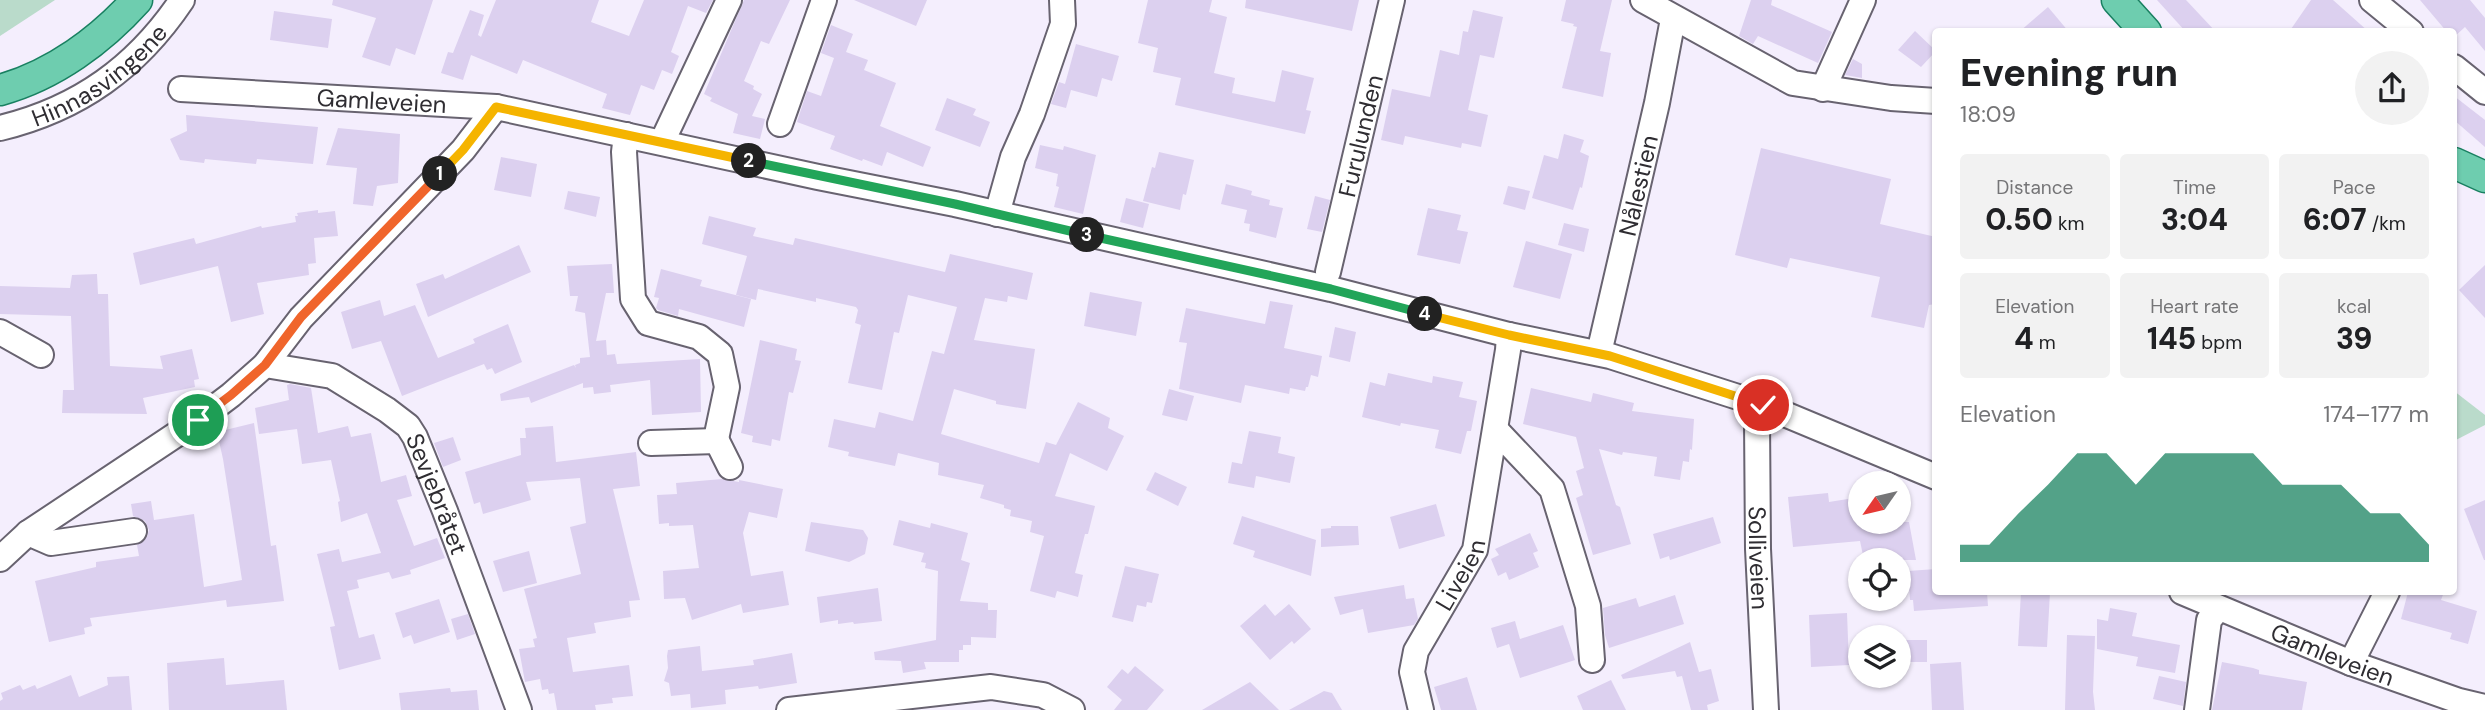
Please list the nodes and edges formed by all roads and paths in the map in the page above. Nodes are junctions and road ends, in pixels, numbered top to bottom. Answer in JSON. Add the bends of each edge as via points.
{"nodes":[{"id":1,"x":137,"y":0,"type":"edge"},
{"id":2,"x":182,"y":0,"type":"edge"},
{"id":3,"x":729,"y":0,"type":"edge"},
{"id":4,"x":824,"y":0,"type":"edge"},
{"id":5,"x":1062,"y":0,"type":"edge"},
{"id":6,"x":1392,"y":0,"type":"edge"},
{"id":7,"x":1643,"y":0,"type":"edge"},
{"id":8,"x":1863,"y":0,"type":"edge"},
{"id":9,"x":2117,"y":0,"type":"edge"},
{"id":10,"x":2372,"y":0,"type":"edge"},
{"id":11,"x":1673,"y":19,"type":"junction"},
{"id":12,"x":2142,"y":28,"type":"edge"},
{"id":13,"x":2405,"y":28,"type":"edge"},
{"id":14,"x":2457,"y":69,"type":"edge"},
{"id":15,"x":181,"y":89,"type":"dead end"},
{"id":16,"x":1823,"y":89,"type":"junction"},
{"id":17,"x":0,"y":90,"type":"edge"},
{"id":18,"x":2485,"y":92,"type":"edge"},
{"id":19,"x":1932,"y":101,"type":"edge"},
{"id":20,"x":496,"y":107,"type":"junction"},
{"id":21,"x":780,"y":124,"type":"dead end"},
{"id":22,"x":0,"y":128,"type":"edge"},
{"id":23,"x":626,"y":135,"type":"junction"},
{"id":24,"x":662,"y":142,"type":"junction"},
{"id":25,"x":2457,"y":164,"type":"edge"},
{"id":26,"x":2485,"y":177,"type":"edge"},
{"id":27,"x":998,"y":214,"type":"junction"},
{"id":28,"x":1328,"y":272,"type":"dead end"},
{"id":29,"x":0,"y":332,"type":"edge"},
{"id":30,"x":1509,"y":335,"type":"junction"},
{"id":31,"x":1599,"y":353,"type":"junction"},
{"id":32,"x":41,"y":355,"type":"dead end"},
{"id":33,"x":265,"y":365,"type":"junction"},
{"id":34,"x":1763,"y":405,"type":"junction"},
{"id":35,"x":1496,"y":430,"type":"junction"},
{"id":36,"x":717,"y":441,"type":"junction"},
{"id":37,"x":652,"y":443,"type":"dead end"},
{"id":38,"x":730,"y":467,"type":"dead end"},
{"id":39,"x":1932,"y":475,"type":"edge"},
{"id":40,"x":134,"y":531,"type":"dead end"},
{"id":41,"x":28,"y":533,"type":"junction"},
{"id":42,"x":0,"y":559,"type":"edge"},
{"id":43,"x":2189,"y":595,"type":"edge"},
{"id":44,"x":2385,"y":595,"type":"edge"},
{"id":45,"x":2218,"y":608,"type":"junction"},
{"id":46,"x":1592,"y":660,"type":"dead end"},
{"id":47,"x":2351,"y":663,"type":"junction"},
{"id":48,"x":847,"y":707,"type":"edge"},
{"id":49,"x":2485,"y":707,"type":"edge"},
{"id":50,"x":519,"y":710,"type":"edge"},
{"id":51,"x":789,"y":710,"type":"edge"},
{"id":52,"x":1072,"y":710,"type":"edge"},
{"id":53,"x":1421,"y":710,"type":"edge"},
{"id":54,"x":1766,"y":710,"type":"edge"},
{"id":55,"x":2197,"y":710,"type":"edge"}],
"edges":[{"from":1,"to":17,"type":"main road","name":"Hinnasvingene","via":[[87,47]]},
{"from":2,"to":22,"type":"street","name":"Hinnasvingene","via":[[163,28],[94,90],[63,107]]},
{"from":3,"to":24,"type":"street"},
{"from":4,"to":21,"type":"street"},
{"from":5,"to":27,"type":"street","via":[[1063,24],[1013,158]]},
{"from":6,"to":28,"type":"street","name":"Furulunden"},
{"from":7,"to":11,"type":"street"},
{"from":8,"to":16,"type":"street"},
{"from":9,"to":12,"type":"main road"},
{"from":10,"to":13,"type":"street"},
{"from":11,"to":16,"type":"street","via":[[1764,59],[1793,83]]},
{"from":11,"to":31,"type":"street","name":"Nålestien"},
{"from":14,"to":18,"type":"street"},
{"from":15,"to":20,"type":"street","name":"Gamleveien"},
{"from":16,"to":19,"type":"street"},
{"from":20,"to":23,"type":"street","name":"Gamleveien"},
{"from":20,"to":33,"type":"street","via":[[454,159],[301,317]]},
{"from":23,"to":24,"type":"street","name":"Gamleveien"},
{"from":23,"to":36,"type":"street","via":[[633,299],[648,323],[699,337],[720,354],[727,387]]},
{"from":24,"to":27,"type":"street","name":"Gamleveien"},
{"from":25,"to":26,"type":"main road"},
{"from":27,"to":30,"type":"street","name":"Gamleveien","via":[[1331,289]]},
{"from":29,"to":32,"type":"street"},
{"from":30,"to":31,"type":"street","name":"Gamleveien"},
{"from":30,"to":35,"type":"street","name":"Liveien"},
{"from":31,"to":34,"type":"street","name":"Gamleveien"},
{"from":33,"to":41,"type":"street","via":[[198,420]]},
{"from":33,"to":50,"type":"street","name":"Sevjebråtet","via":[[332,376],[408,426]]},
{"from":34,"to":39,"type":"street","name":"Gamleveien"},
{"from":34,"to":54,"type":"street","name":"Solliveien","via":[[1757,420],[1758,549]]},
{"from":35,"to":46,"type":"street","via":[[1552,489],[1588,606]]},
{"from":35,"to":53,"type":"street","name":"Liveien","via":[[1475,550],[1416,651],[1412,672]]},
{"from":36,"to":37,"type":"street"},
{"from":36,"to":38,"type":"street"},
{"from":40,"to":41,"type":"street","via":[[51,543]]},
{"from":41,"to":42,"type":"street"},
{"from":43,"to":45,"type":"street","name":"Gamleveien"},
{"from":44,"to":47,"type":"street"},
{"from":45,"to":47,"type":"street","name":"Gamleveien"},
{"from":45,"to":55,"type":"street","via":[[2209,620]]},
{"from":47,"to":49,"type":"street","name":"Gamleveien"},
{"from":48,"to":51,"type":"street"},
{"from":48,"to":52,"type":"street","via":[[991,687],[1043,695]]}]}
